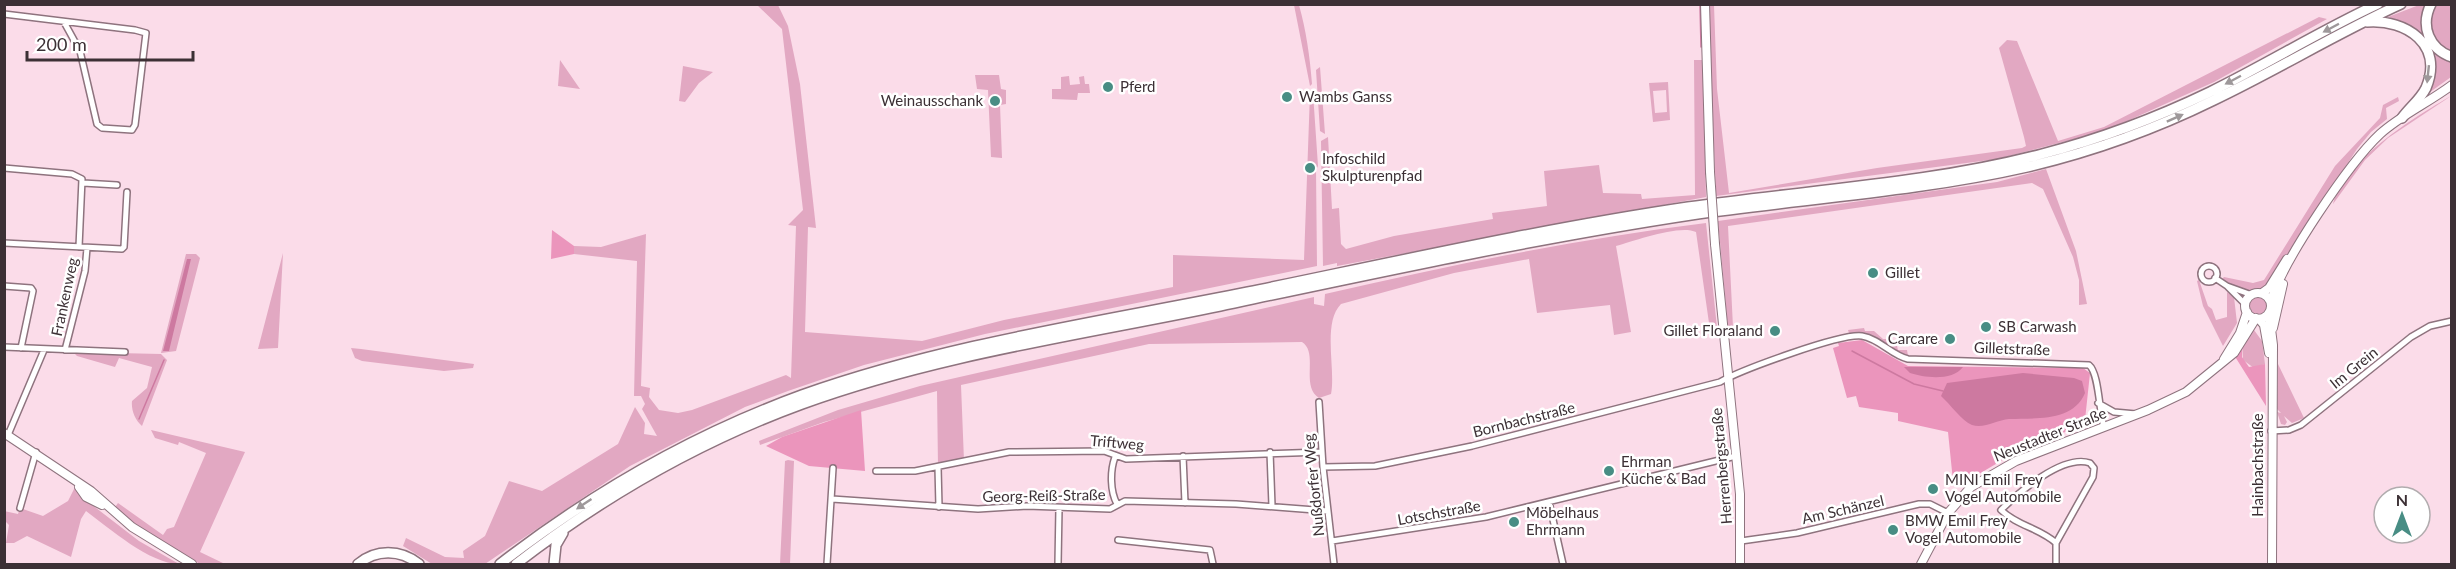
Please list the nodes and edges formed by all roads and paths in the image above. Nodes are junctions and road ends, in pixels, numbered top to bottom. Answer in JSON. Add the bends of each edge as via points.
{"nodes":[{"id":1,"x":1705,"y":4,"type":"edge"},
{"id":2,"x":2378,"y":4,"type":"edge"},
{"id":3,"x":2401,"y":4,"type":"edge"},
{"id":4,"x":2431,"y":4,"type":"edge"},
{"id":5,"x":4,"y":14,"type":"edge"},
{"id":6,"x":64,"y":22,"type":"junction"},
{"id":7,"x":2362,"y":22,"type":"junction"},
{"id":8,"x":2451,"y":57,"type":"edge"},
{"id":9,"x":2451,"y":85,"type":"edge"},
{"id":10,"x":2402,"y":118,"type":"junction"},
{"id":11,"x":4,"y":168,"type":"edge"},
{"id":12,"x":83,"y":183,"type":"junction"},
{"id":13,"x":117,"y":185,"type":"dead end"},
{"id":14,"x":127,"y":192,"type":"dead end"},
{"id":15,"x":4,"y":243,"type":"edge"},
{"id":16,"x":2300,"y":244,"type":"junction"},
{"id":17,"x":79,"y":247,"type":"junction"},
{"id":18,"x":87,"y":248,"type":"junction"},
{"id":19,"x":2215,"y":278,"type":"dead end"},
{"id":20,"x":4,"y":286,"type":"edge"},
{"id":21,"x":2227,"y":286,"type":"junction"},
{"id":22,"x":2262,"y":293,"type":"junction"},
{"id":23,"x":2252,"y":295,"type":"junction"},
{"id":24,"x":2271,"y":302,"type":"junction"},
{"id":25,"x":2246,"y":308,"type":"junction"},
{"id":26,"x":2269,"y":313,"type":"junction"},
{"id":27,"x":2258,"y":319,"type":"junction"},
{"id":28,"x":2451,"y":321,"type":"edge"},
{"id":29,"x":2273,"y":335,"type":"junction"},
{"id":30,"x":4,"y":347,"type":"edge"},
{"id":31,"x":21,"y":348,"type":"junction"},
{"id":32,"x":44,"y":350,"type":"junction"},
{"id":33,"x":65,"y":350,"type":"junction"},
{"id":34,"x":125,"y":352,"type":"dead end"},
{"id":35,"x":2220,"y":365,"type":"junction"},
{"id":36,"x":2271,"y":366,"type":"junction"},
{"id":37,"x":1727,"y":378,"type":"junction"},
{"id":38,"x":1319,"y":402,"type":"dead end"},
{"id":39,"x":2098,"y":403,"type":"junction"},
{"id":40,"x":2137,"y":414,"type":"junction"},
{"id":41,"x":2104,"y":427,"type":"junction"},
{"id":42,"x":2271,"y":431,"type":"junction"},
{"id":43,"x":6,"y":434,"type":"edge"},
{"id":44,"x":36,"y":452,"type":"junction"},
{"id":45,"x":1270,"y":452,"type":"junction"},
{"id":46,"x":1322,"y":452,"type":"junction"},
{"id":47,"x":1184,"y":456,"type":"junction"},
{"id":48,"x":1736,"y":456,"type":"junction"},
{"id":49,"x":1115,"y":457,"type":"junction"},
{"id":50,"x":938,"y":467,"type":"junction"},
{"id":51,"x":1323,"y":467,"type":"junction"},
{"id":52,"x":833,"y":468,"type":"dead end"},
{"id":53,"x":876,"y":471,"type":"dead end"},
{"id":54,"x":832,"y":499,"type":"junction"},
{"id":55,"x":1549,"y":502,"type":"junction"},
{"id":56,"x":1185,"y":503,"type":"junction"},
{"id":57,"x":1118,"y":504,"type":"junction"},
{"id":58,"x":1272,"y":506,"type":"junction"},
{"id":59,"x":939,"y":507,"type":"junction"},
{"id":60,"x":1059,"y":507,"type":"junction"},
{"id":61,"x":20,"y":508,"type":"dead end"},
{"id":62,"x":1328,"y":511,"type":"junction"},
{"id":63,"x":1948,"y":513,"type":"junction"},
{"id":64,"x":572,"y":523,"type":"junction"},
{"id":65,"x":1118,"y":540,"type":"dead end"},
{"id":66,"x":1332,"y":541,"type":"junction"},
{"id":67,"x":1741,"y":541,"type":"junction"},
{"id":68,"x":2056,"y":543,"type":"junction"},
{"id":69,"x":192,"y":564,"type":"edge"},
{"id":70,"x":358,"y":564,"type":"edge"},
{"id":71,"x":419,"y":564,"type":"edge"},
{"id":72,"x":500,"y":564,"type":"edge"},
{"id":73,"x":516,"y":564,"type":"edge"},
{"id":74,"x":554,"y":564,"type":"edge"},
{"id":75,"x":827,"y":564,"type":"edge"},
{"id":76,"x":1058,"y":564,"type":"edge"},
{"id":77,"x":1213,"y":564,"type":"edge"},
{"id":78,"x":1334,"y":564,"type":"edge"},
{"id":79,"x":1563,"y":564,"type":"edge"},
{"id":80,"x":1740,"y":564,"type":"edge"},
{"id":81,"x":1921,"y":564,"type":"edge"},
{"id":82,"x":2056,"y":564,"type":"edge"},
{"id":83,"x":2272,"y":564,"type":"edge"}],
"edges":[{"from":1,"to":37,"type":"main road","name":"Herrenbergstraße","bridge":true,"via":[[1714,244]]},
{"from":2,"to":72,"type":"highway","one_way":true,"via":[[2161,115],[2023,159],[1560,229],[987,345],[865,375],[770,408],[687,445],[595,496]]},
{"from":3,"to":7,"type":"highway"},
{"from":4,"to":8,"type":"highway","via":[[2427,34],[2435,47]]},
{"from":5,"to":6,"type":"street"},
{"from":6,"to":6,"type":"street","via":[[146,33],[132,130],[102,128],[97,124],[80,51]]},
{"from":7,"to":10,"type":"highway","one_way":true,"via":[[2396,23],[2414,33],[2425,47],[2430,66],[2426,87]]},
{"from":64,"to":7,"type":"highway","one_way":true,"via":[[645,477],[717,440],[785,411],[883,379],[1025,345],[1560,237],[2024,167],[2165,123]]},
{"from":9,"to":10,"type":"main road"},
{"from":10,"to":16,"type":"main road","via":[[2357,159]]},
{"from":11,"to":12,"type":"street","via":[[77,175]]},
{"from":12,"to":13,"type":"street"},
{"from":12,"to":17,"type":"street"},
{"from":14,"to":18,"type":"street","via":[[124,247]]},
{"from":15,"to":17,"type":"street"},
{"from":16,"to":22,"type":"main road"},
{"from":16,"to":24,"type":"main road"},
{"from":16,"to":29,"type":"main road","via":[[2280,293]]},
{"from":17,"to":18,"type":"street"},
{"from":18,"to":33,"type":"street","name":"Frankenweg"},
{"from":19,"to":21,"type":"street"},
{"from":20,"to":31,"type":"street","via":[[33,291]]},
{"from":21,"to":23,"type":"street"},
{"from":21,"to":25,"type":"street"},
{"from":22,"to":23,"type":"main road"},
{"from":22,"to":24,"type":"main road"},
{"from":23,"to":25,"type":"main road"},
{"from":24,"to":26,"type":"main road"},
{"from":25,"to":27,"type":"main road"},
{"from":25,"to":35,"type":"main road","name":"Neustadter Straße","via":[[2240,333]]},
{"from":26,"to":27,"type":"main road"},
{"from":26,"to":29,"type":"main road","name":"Hainbachstraße"},
{"from":27,"to":35,"type":"main road","name":"Neustadter Straße","via":[[2234,354]]},
{"from":27,"to":36,"type":"main road","name":"Hainbachstraße","via":[[2265,327]]},
{"from":28,"to":42,"type":"street","name":"Im Grein","via":[[2430,326],[2411,337],[2301,425]]},
{"from":29,"to":36,"type":"main road","name":"Hainbachstraße"},
{"from":30,"to":31,"type":"street"},
{"from":31,"to":32,"type":"street"},
{"from":32,"to":33,"type":"street"},
{"from":32,"to":43,"type":"street"},
{"from":33,"to":34,"type":"street"},
{"from":35,"to":40,"type":"main road","name":"Neustadter Straße","via":[[2186,392]]},
{"from":36,"to":42,"type":"main road","name":"Hainbachstraße"},
{"from":37,"to":39,"type":"street","name":"Gilletstraße","via":[[1852,336],[1872,339],[1908,359],[2075,363],[2092,367]]},
{"from":37,"to":48,"type":"main road","name":"Herrenbergstraße"},
{"from":37,"to":51,"type":"street","name":"Bornbachstraße","via":[[1472,446],[1375,466]]},
{"from":38,"to":46,"type":"street","name":"Nußdorfer Weg"},
{"from":39,"to":40,"type":"street","via":[[2114,412]]},
{"from":39,"to":41,"type":"street"},
{"from":40,"to":41,"type":"main road","name":"Neustadter Straße"},
{"from":41,"to":63,"type":"main road","name":"Neustadter Straße","via":[[1995,471],[1963,495]]},
{"from":42,"to":83,"type":"main road","name":"Hainbachstraße"},
{"from":43,"to":44,"type":"main road"},
{"from":44,"to":61,"type":"street"},
{"from":44,"to":69,"type":"main road","via":[[150,540]]},
{"from":45,"to":46,"type":"street","name":"Triftweg"},
{"from":45,"to":47,"type":"street","name":"Triftweg"},
{"from":45,"to":58,"type":"street"},
{"from":46,"to":51,"type":"street","name":"Nußdorfer Weg"},
{"from":47,"to":49,"type":"street","name":"Triftweg"},
{"from":47,"to":56,"type":"street"},
{"from":48,"to":55,"type":"street","name":"Lotschstraße"},
{"from":48,"to":67,"type":"main road","name":"Herrenbergstraße"},
{"from":49,"to":50,"type":"street","name":"Triftweg","via":[[1104,452],[1001,453]]},
{"from":49,"to":57,"type":"street","via":[[1113,495]]},
{"from":50,"to":53,"type":"street","name":"Triftweg"},
{"from":50,"to":59,"type":"street"},
{"from":51,"to":62,"type":"street","name":"Nußdorfer Weg"},
{"from":52,"to":54,"type":"street"},
{"from":54,"to":59,"type":"street","name":"Georg-Reiß-Straße"},
{"from":54,"to":75,"type":"street"},
{"from":55,"to":66,"type":"street","name":"Lotschstraße","via":[[1437,526]]},
{"from":55,"to":79,"type":"street"},
{"from":56,"to":57,"type":"street","name":"Georg-Reiß-Straße"},
{"from":56,"to":58,"type":"street","name":"Georg-Reiß-Straße"},
{"from":57,"to":60,"type":"street","name":"Georg-Reiß-Straße","via":[[1110,509]]},
{"from":58,"to":62,"type":"street","name":"Georg-Reiß-Straße"},
{"from":59,"to":60,"type":"street","name":"Georg-Reiß-Straße"},
{"from":60,"to":76,"type":"street"},
{"from":62,"to":66,"type":"street","name":"Nußdorfer Weg"},
{"from":63,"to":67,"type":"street","name":"Am Schänzel","via":[[1930,504],[1919,504],[1797,533]]},
{"from":63,"to":81,"type":"main road","name":"Neustadter Straße"},
{"from":64,"to":73,"type":"highway"},
{"from":64,"to":74,"type":"highway","via":[[558,540]]},
{"from":65,"to":77,"type":"street","via":[[1210,550]]},
{"from":66,"to":78,"type":"street","name":"Nußdorfer Weg"},
{"from":67,"to":80,"type":"main road","name":"Herrenbergstraße"},
{"from":68,"to":68,"type":"street","via":[[2093,477],[2090,463],[2077,461],[2051,471],[2001,510]]},
{"from":68,"to":82,"type":"street"},
{"from":70,"to":71,"type":"highway","via":[[386,552],[404,555]]}]}
